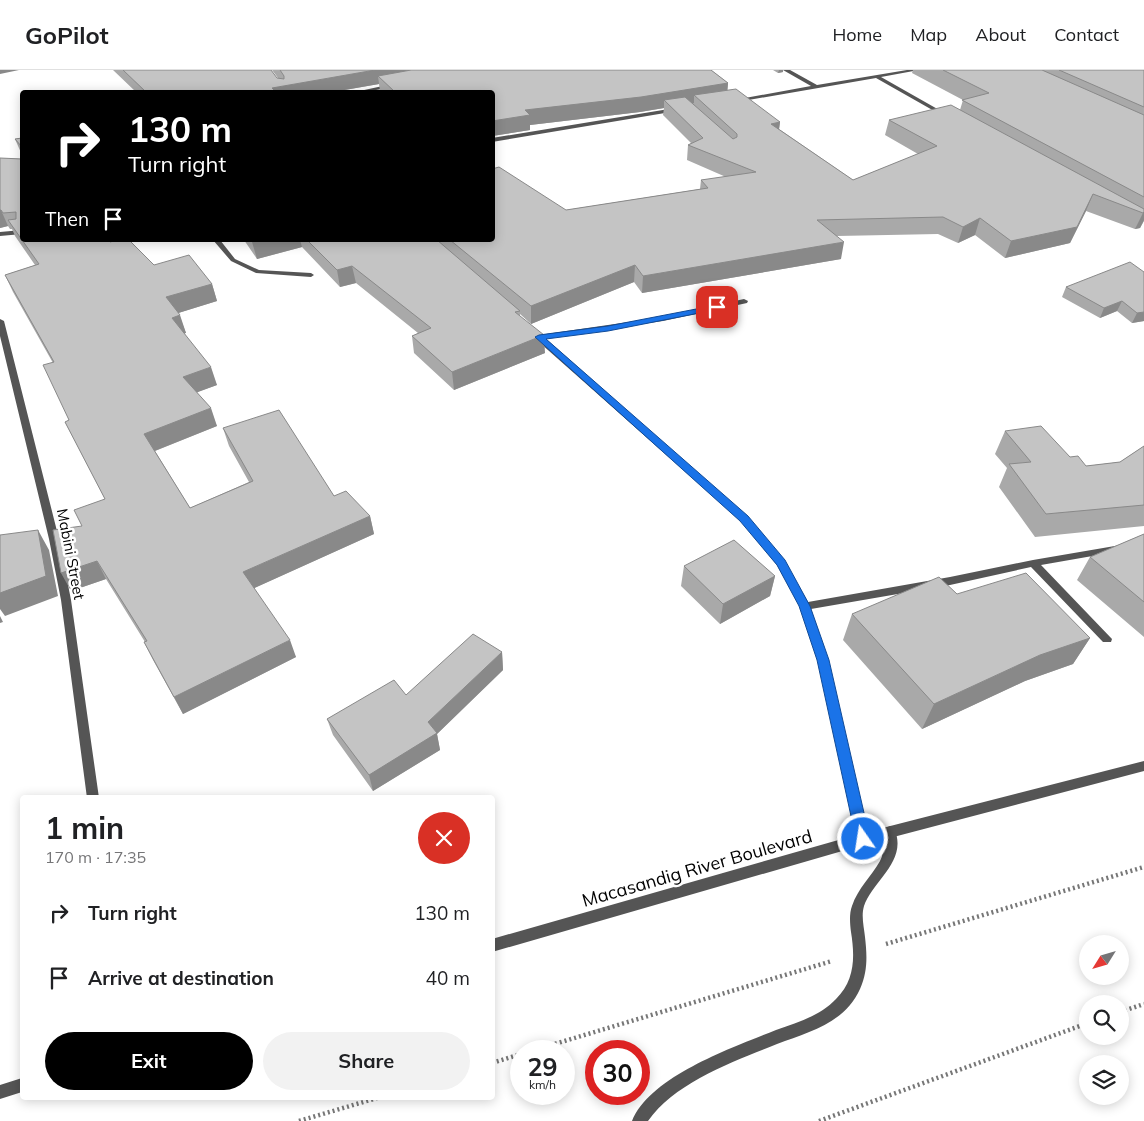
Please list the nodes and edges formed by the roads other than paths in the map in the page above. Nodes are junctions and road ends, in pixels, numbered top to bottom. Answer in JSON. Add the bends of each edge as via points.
{"nodes":[{"id":1,"x":786,"y":70,"type":"edge"},
{"id":2,"x":916,"y":70,"type":"edge"},
{"id":3,"x":877,"y":77,"type":"junction"},
{"id":4,"x":394,"y":86,"type":"edge"},
{"id":5,"x":817,"y":88,"type":"junction"},
{"id":6,"x":370,"y":90,"type":"edge"},
{"id":7,"x":733,"y":101,"type":"edge"},
{"id":8,"x":686,"y":109,"type":"edge"},
{"id":9,"x":952,"y":119,"type":"edge"},
{"id":10,"x":495,"y":139,"type":"edge"},
{"id":11,"x":20,"y":232,"type":"edge"},
{"id":12,"x":0,"y":234,"type":"edge"},
{"id":13,"x":218,"y":242,"type":"edge"},
{"id":14,"x":311,"y":275,"type":"dead end"},
{"id":15,"x":744,"y":301,"type":"dead end"},
{"id":16,"x":0,"y":321,"type":"edge"},
{"id":17,"x":525,"y":325,"type":"edge"},
{"id":18,"x":539,"y":337,"type":"junction"},
{"id":19,"x":1144,"y":544,"type":"edge"},
{"id":20,"x":1033,"y":563,"type":"junction"},
{"id":21,"x":805,"y":606,"type":"junction"},
{"id":22,"x":1106,"y":639,"type":"dead end"},
{"id":23,"x":1144,"y":766,"type":"edge"},
{"id":24,"x":93,"y":795,"type":"edge"},
{"id":25,"x":890,"y":832,"type":"junction"},
{"id":26,"x":863,"y":839,"type":"junction"},
{"id":27,"x":495,"y":945,"type":"edge"},
{"id":28,"x":20,"y":1086,"type":"edge"},
{"id":29,"x":0,"y":1092,"type":"edge"},
{"id":30,"x":639,"y":1121,"type":"edge"}],
"edges":[{"from":1,"to":5,"type":"street"},
{"from":2,"to":3,"type":"street"},
{"from":3,"to":5,"type":"street"},
{"from":3,"to":9,"type":"street"},
{"from":4,"to":6,"type":"street"},
{"from":5,"to":7,"type":"street"},
{"from":8,"to":10,"type":"street"},
{"from":11,"to":12,"type":"street"},
{"from":13,"to":14,"type":"street","via":[[233,260],[258,272]]},
{"from":15,"to":18,"type":"street","via":[[664,319]]},
{"from":16,"to":24,"type":"street","name":"Mabini Street","via":[[49,540],[66,600]]},
{"from":17,"to":18,"type":"street"},
{"from":18,"to":21,"type":"street","via":[[744,519],[781,563]]},
{"from":19,"to":20,"type":"street"},
{"from":20,"to":21,"type":"street"},
{"from":20,"to":22,"type":"street"},
{"from":21,"to":26,"type":"street","via":[[823,660]]},
{"from":23,"to":25,"type":"street","name":"Macasandig River Boulevard"},
{"from":25,"to":26,"type":"street","name":"Macasandig River Boulevard"},
{"from":25,"to":30,"type":"street","via":[[892,849],[886,865],[865,890],[857,908],[860,973],[852,993],[840,1008],[822,1020],[694,1073],[666,1090]]},
{"from":26,"to":27,"type":"street","name":"Macasandig River Boulevard"},
{"from":28,"to":29,"type":"street"}]}
